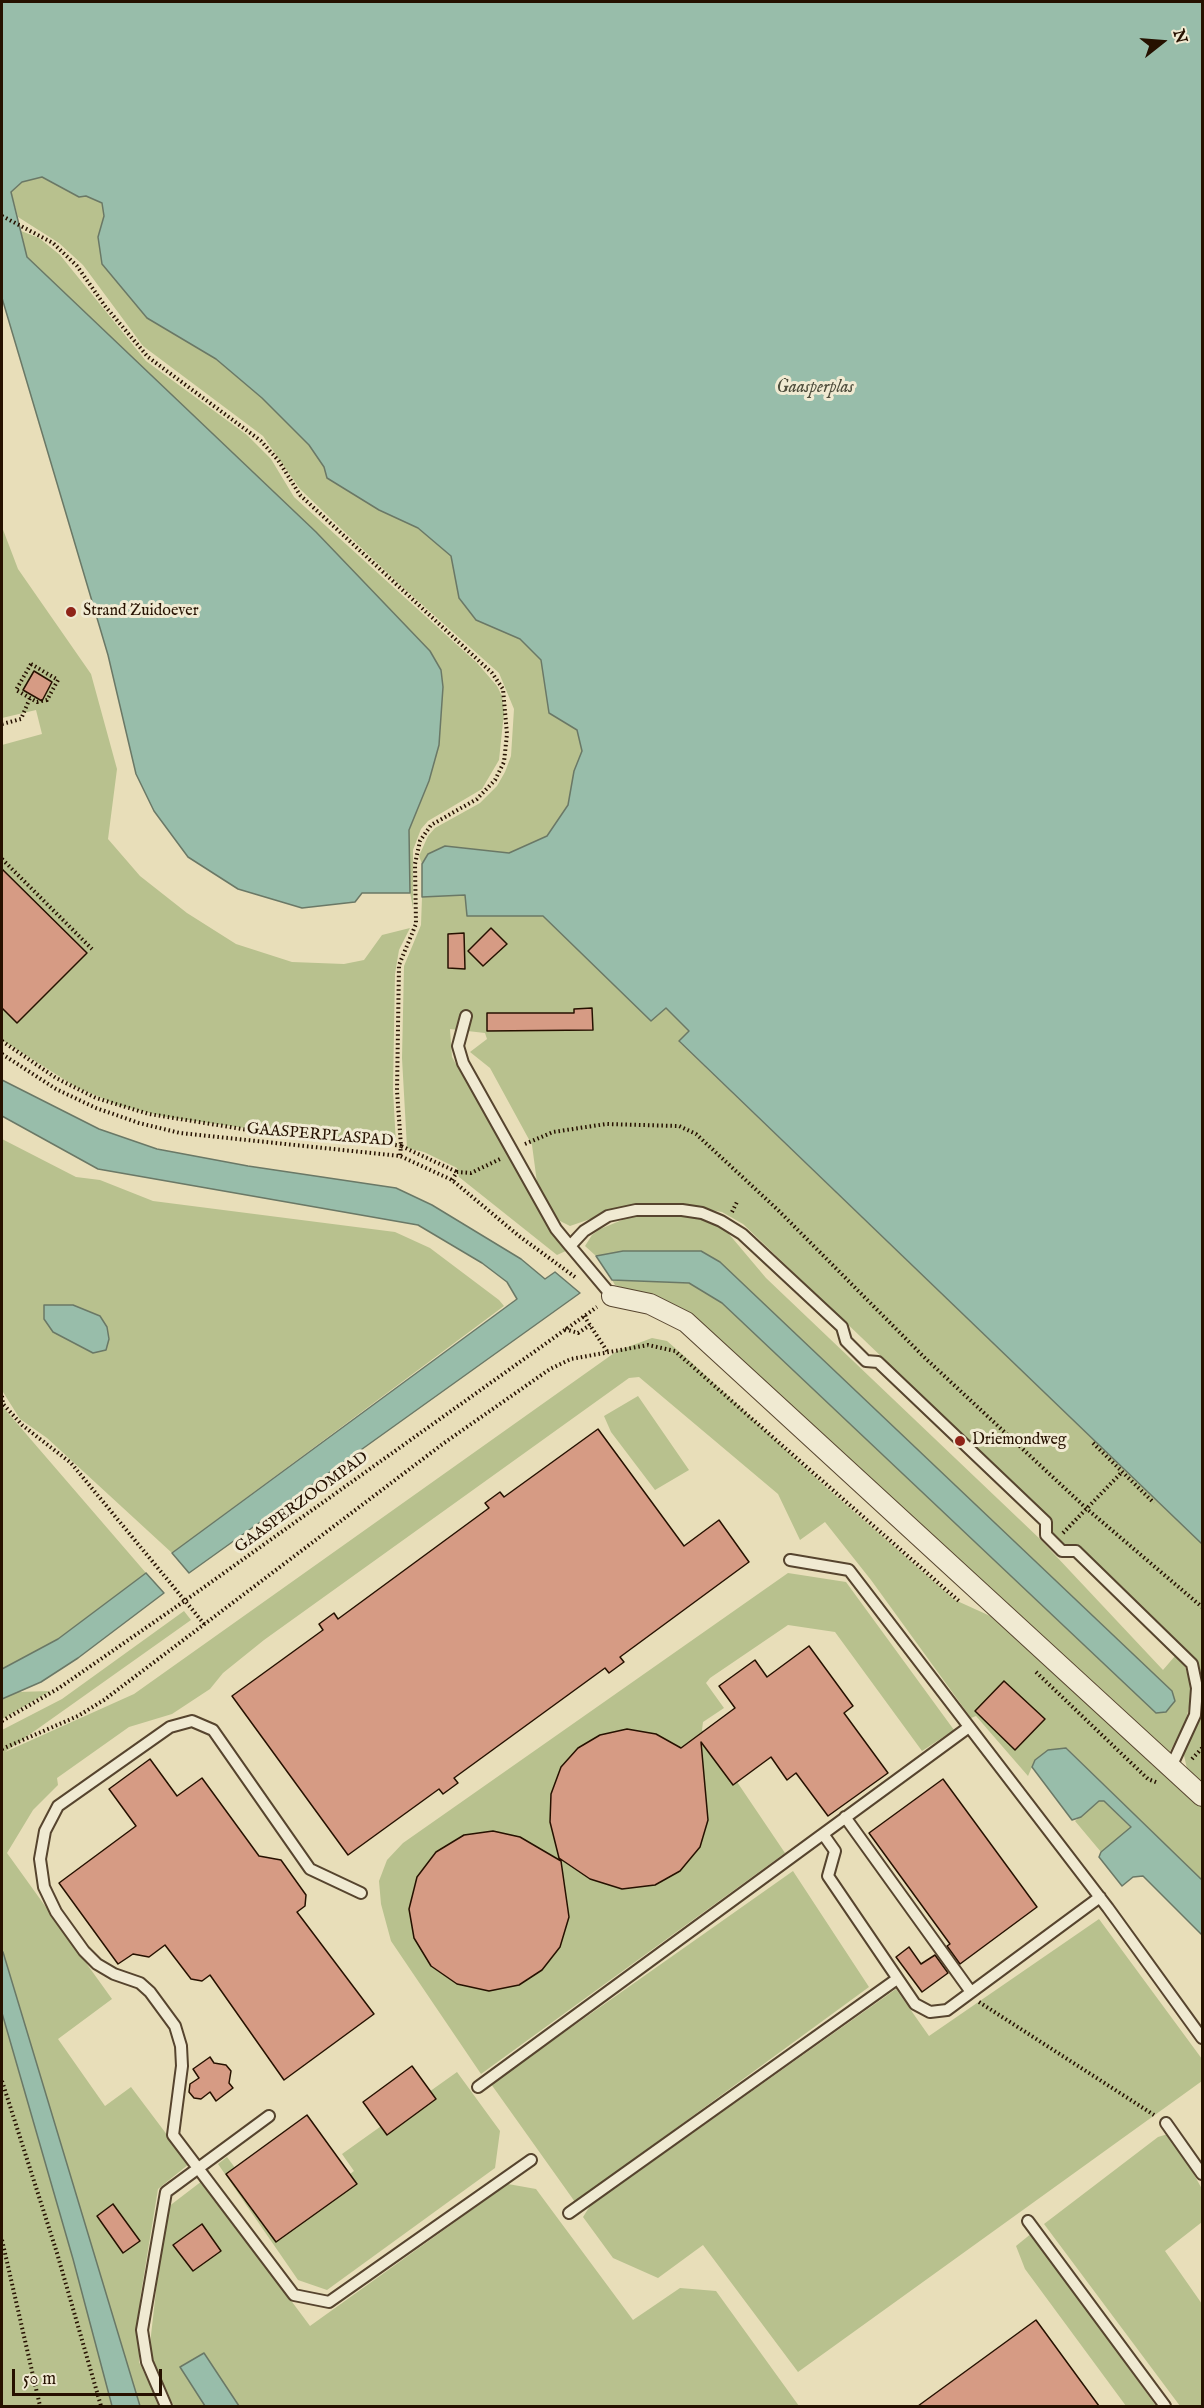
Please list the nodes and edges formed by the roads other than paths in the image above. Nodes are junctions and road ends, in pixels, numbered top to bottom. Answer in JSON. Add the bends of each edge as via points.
{"nodes":[{"id":1,"x":466,"y":1016,"type":"dead end"},
{"id":2,"x":570,"y":1245,"type":"junction"},
{"id":3,"x":612,"y":1296,"type":"joint"},
{"id":4,"x":790,"y":1560,"type":"dead end"},
{"id":5,"x":969,"y":1727,"type":"junction"},
{"id":6,"x":1171,"y":1767,"type":"junction"},
{"id":7,"x":1203,"y":1796,"type":"edge"},
{"id":8,"x":845,"y":1817,"type":"junction"},
{"id":9,"x":823,"y":1834,"type":"junction"},
{"id":10,"x":361,"y":1893,"type":"dead end"},
{"id":11,"x":1100,"y":1897,"type":"junction"},
{"id":12,"x":897,"y":1979,"type":"junction"},
{"id":13,"x":971,"y":1992,"type":"junction"},
{"id":14,"x":1203,"y":2038,"type":"edge"},
{"id":15,"x":478,"y":2087,"type":"dead end"},
{"id":16,"x":269,"y":2116,"type":"dead end"},
{"id":17,"x":1166,"y":2123,"type":"road end"},
{"id":18,"x":531,"y":2160,"type":"dead end"},
{"id":19,"x":197,"y":2169,"type":"junction"},
{"id":20,"x":1203,"y":2174,"type":"edge"},
{"id":21,"x":569,"y":2213,"type":"dead end"},
{"id":22,"x":1028,"y":2221,"type":"dead end"},
{"id":23,"x":166,"y":2406,"type":"edge"},
{"id":24,"x":1165,"y":2406,"type":"edge"}],
"edges":[{"from":1,"to":2,"type":"lane","via":[[458,1046],[463,1063],[556,1229]]},
{"from":2,"to":3,"type":"lane"},
{"from":2,"to":6,"type":"lane","via":[[608,1216],[636,1210],[702,1213],[742,1234],[842,1327],[846,1341],[866,1361],[878,1362],[1046,1522],[1046,1534],[1062,1551],[1077,1551],[1192,1664],[1197,1688],[1195,1714]]},
{"from":3,"to":6,"type":"street","via":[[650,1304],[686,1322]]},
{"from":4,"to":5,"type":"lane","via":[[849,1570]]},
{"from":5,"to":8,"type":"lane"},
{"from":5,"to":11,"type":"lane"},
{"from":6,"to":7,"type":"street"},
{"from":8,"to":9,"type":"lane"},
{"from":8,"to":13,"type":"lane"},
{"from":9,"to":12,"type":"lane","via":[[835,1851],[828,1876]]},
{"from":9,"to":15,"type":"lane"},
{"from":10,"to":19,"type":"lane","via":[[310,1869],[213,1730],[203,1724],[192,1721],[170,1727],[58,1806],[45,1831],[40,1859],[44,1887],[56,1912],[84,1951],[114,1974],[140,1983],[175,2026],[182,2066],[173,2135]]},
{"from":11,"to":13,"type":"lane"},
{"from":11,"to":14,"type":"lane"},
{"from":12,"to":13,"type":"lane","via":[[915,2004],[930,2012],[947,2010]]},
{"from":12,"to":21,"type":"lane"},
{"from":16,"to":19,"type":"lane"},
{"from":17,"to":20,"type":"lane"},
{"from":18,"to":19,"type":"lane","via":[[329,2302],[294,2295]]},
{"from":19,"to":23,"type":"lane","via":[[166,2192],[142,2330],[147,2362]]},
{"from":22,"to":24,"type":"lane"}]}
